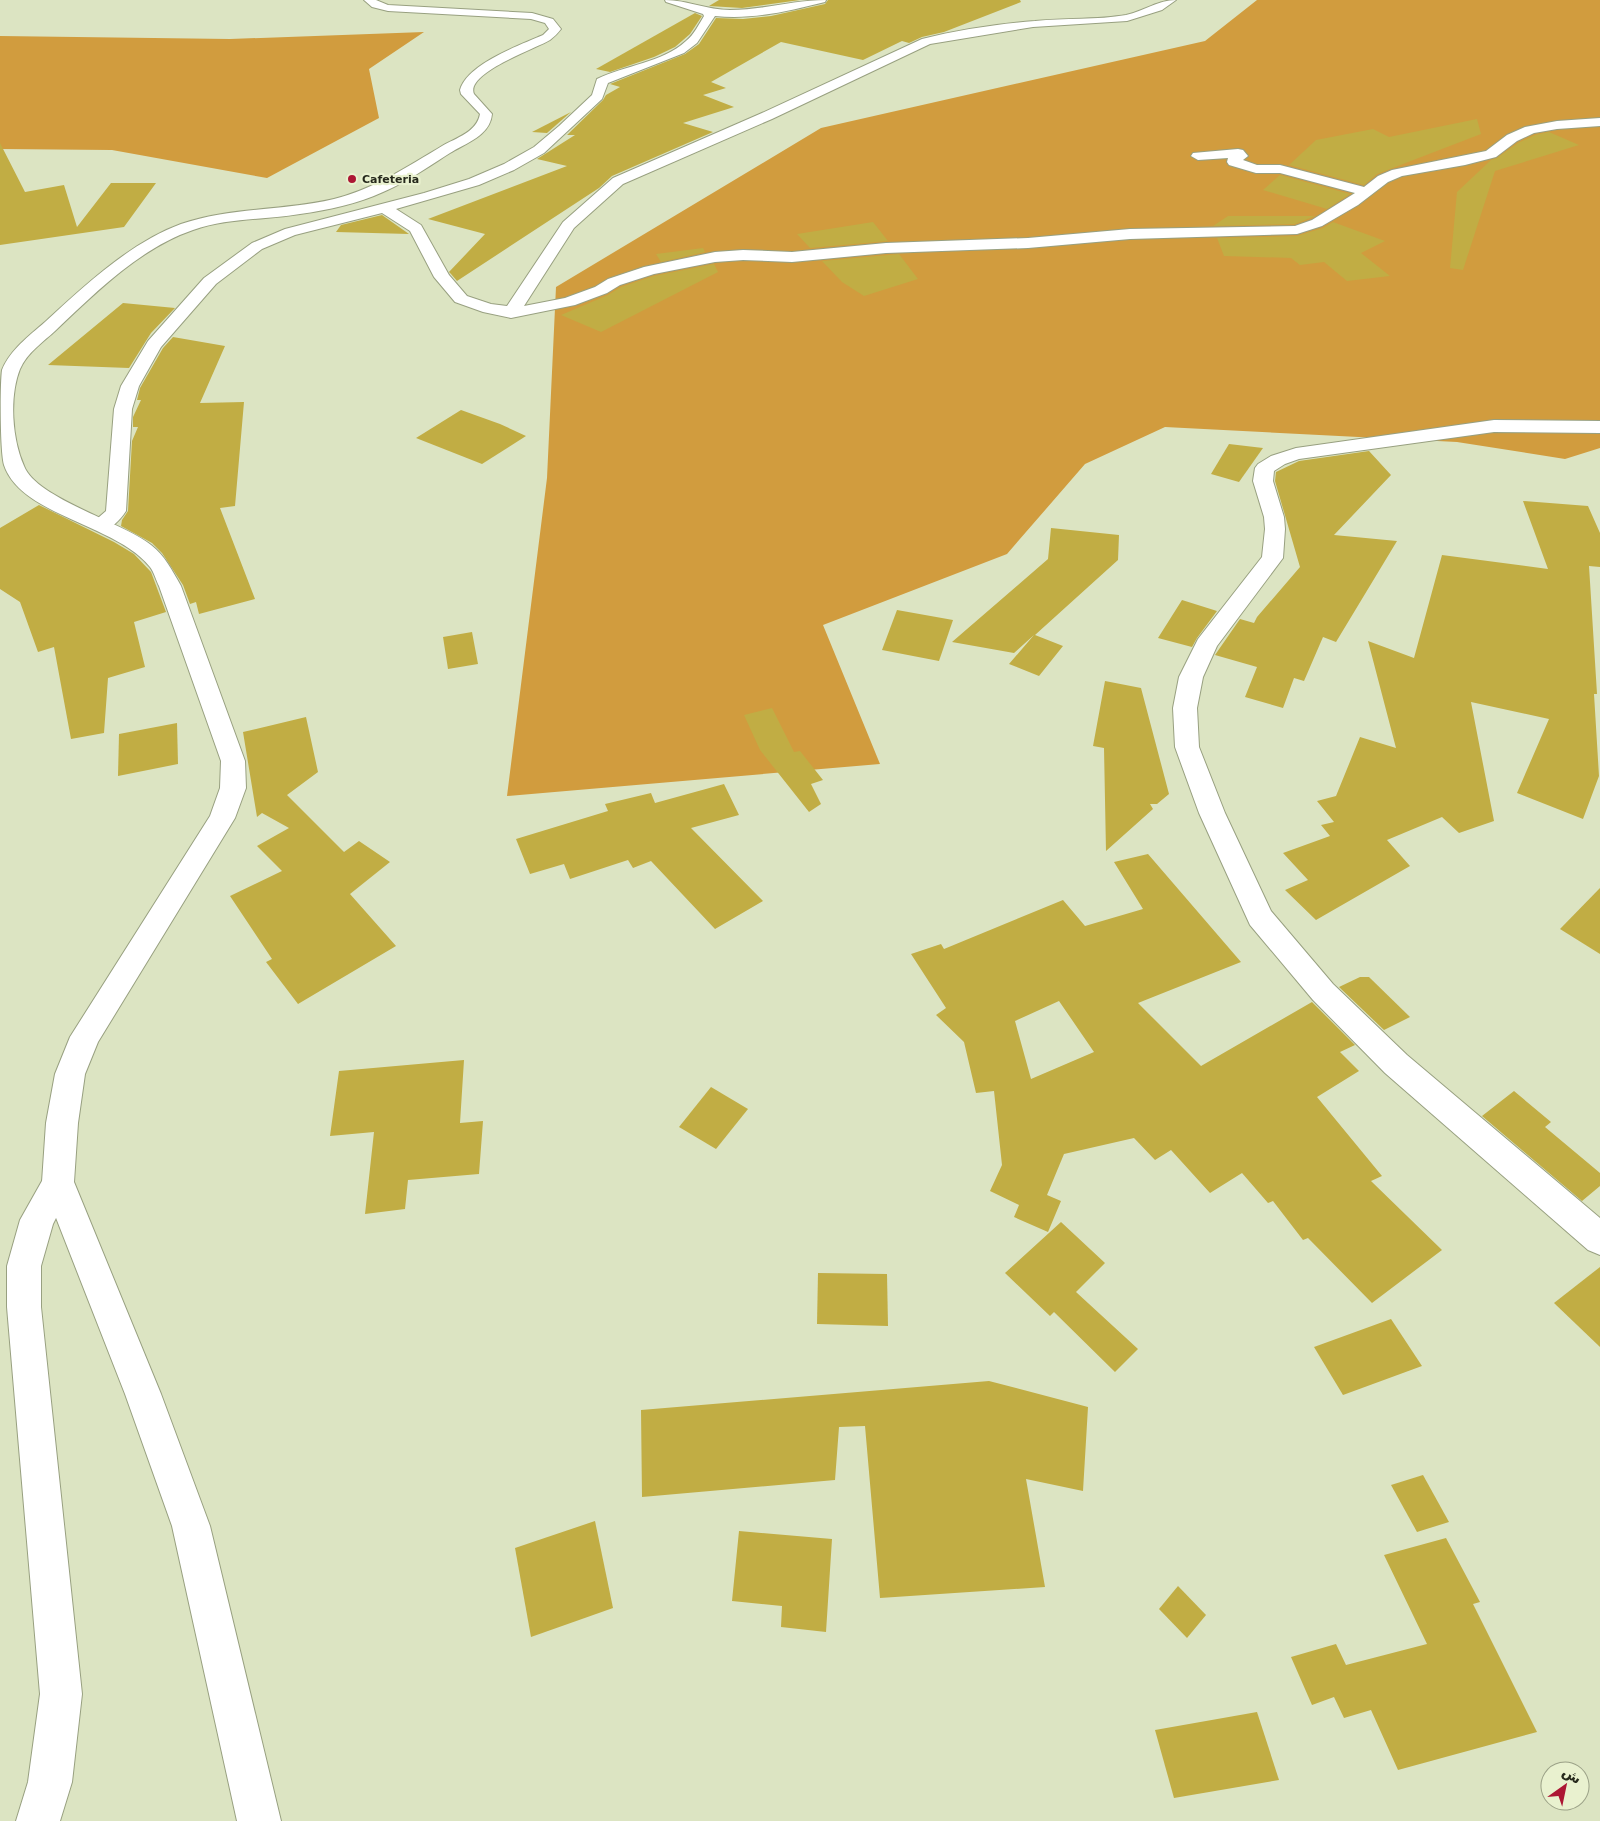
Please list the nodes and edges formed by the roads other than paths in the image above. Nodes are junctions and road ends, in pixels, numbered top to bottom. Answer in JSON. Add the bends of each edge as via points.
{"nodes":[{"id":1,"x":369,"y":0,"type":"edge"},
{"id":2,"x":670,"y":0,"type":"edge"},
{"id":3,"x":821,"y":0,"type":"edge"},
{"id":4,"x":1171,"y":0,"type":"edge"},
{"id":5,"x":707,"y":12,"type":"junction"},
{"id":6,"x":1600,"y":122,"type":"edge"},
{"id":7,"x":1198,"y":156,"type":"dead end"},
{"id":8,"x":1367,"y":192,"type":"junction"},
{"id":9,"x":384,"y":207,"type":"junction"},
{"id":10,"x":511,"y":312,"type":"junction"},
{"id":11,"x":1600,"y":427,"type":"edge"},
{"id":12,"x":101,"y":524,"type":"junction"},
{"id":13,"x":58,"y":1182,"type":"junction"},
{"id":14,"x":1600,"y":1239,"type":"edge"},
{"id":15,"x":38,"y":1821,"type":"edge"},
{"id":16,"x":259,"y":1821,"type":"edge"}],
"edges":[{"from":1,"to":12,"type":"street","via":[[388,8],[532,16],[549,21],[555,29],[482,69],[467,82],[466,91],[486,114],[484,123],[469,137],[386,185],[362,195],[307,208],[215,219],[162,238],[78,301],[23,352],[11,369],[5,412],[6,433],[17,473],[42,494]]},
{"from":2,"to":5,"type":"street"},
{"from":3,"to":5,"type":"street","via":[[765,12]]},
{"from":4,"to":10,"type":"street","via":[[1158,8],[1126,18],[1044,23],[926,41],[631,175],[606,190],[568,225]]},
{"from":5,"to":9,"type":"street","via":[[710,16],[690,44],[655,62],[610,76],[601,82],[598,96],[539,150],[521,161],[450,190]]},
{"from":6,"to":8,"type":"street","via":[[1530,130],[1512,138],[1491,154],[1397,173]]},
{"from":7,"to":8,"type":"street","via":[[1238,153],[1241,156],[1234,162],[1246,166],[1298,173]]},
{"from":8,"to":10,"type":"street","via":[[1316,223],[1288,231],[1130,234],[1028,243],[895,247],[792,257],[715,257],[650,270],[569,302]]},
{"from":9,"to":10,"type":"street","via":[[416,228],[442,277],[462,299],[489,309]]},
{"from":9,"to":12,"type":"street","via":[[273,238],[232,263],[197,294],[154,345],[130,386],[123,409],[116,511]]},
{"from":11,"to":14,"type":"street","via":[[1494,426],[1296,454],[1265,468],[1263,481],[1275,530],[1272,558],[1206,644],[1191,677],[1185,708],[1187,747],[1212,814],[1260,917],[1323,992],[1396,1064]]},
{"from":12,"to":13,"type":"street","via":[[144,550],[159,564],[234,761],[233,788],[222,818],[85,1037],[70,1074],[62,1123]]},
{"from":13,"to":15,"type":"street","via":[[37,1220],[24,1266],[24,1306],[61,1694],[50,1782]]},
{"from":13,"to":16,"type":"street","via":[[192,1526]]}]}
